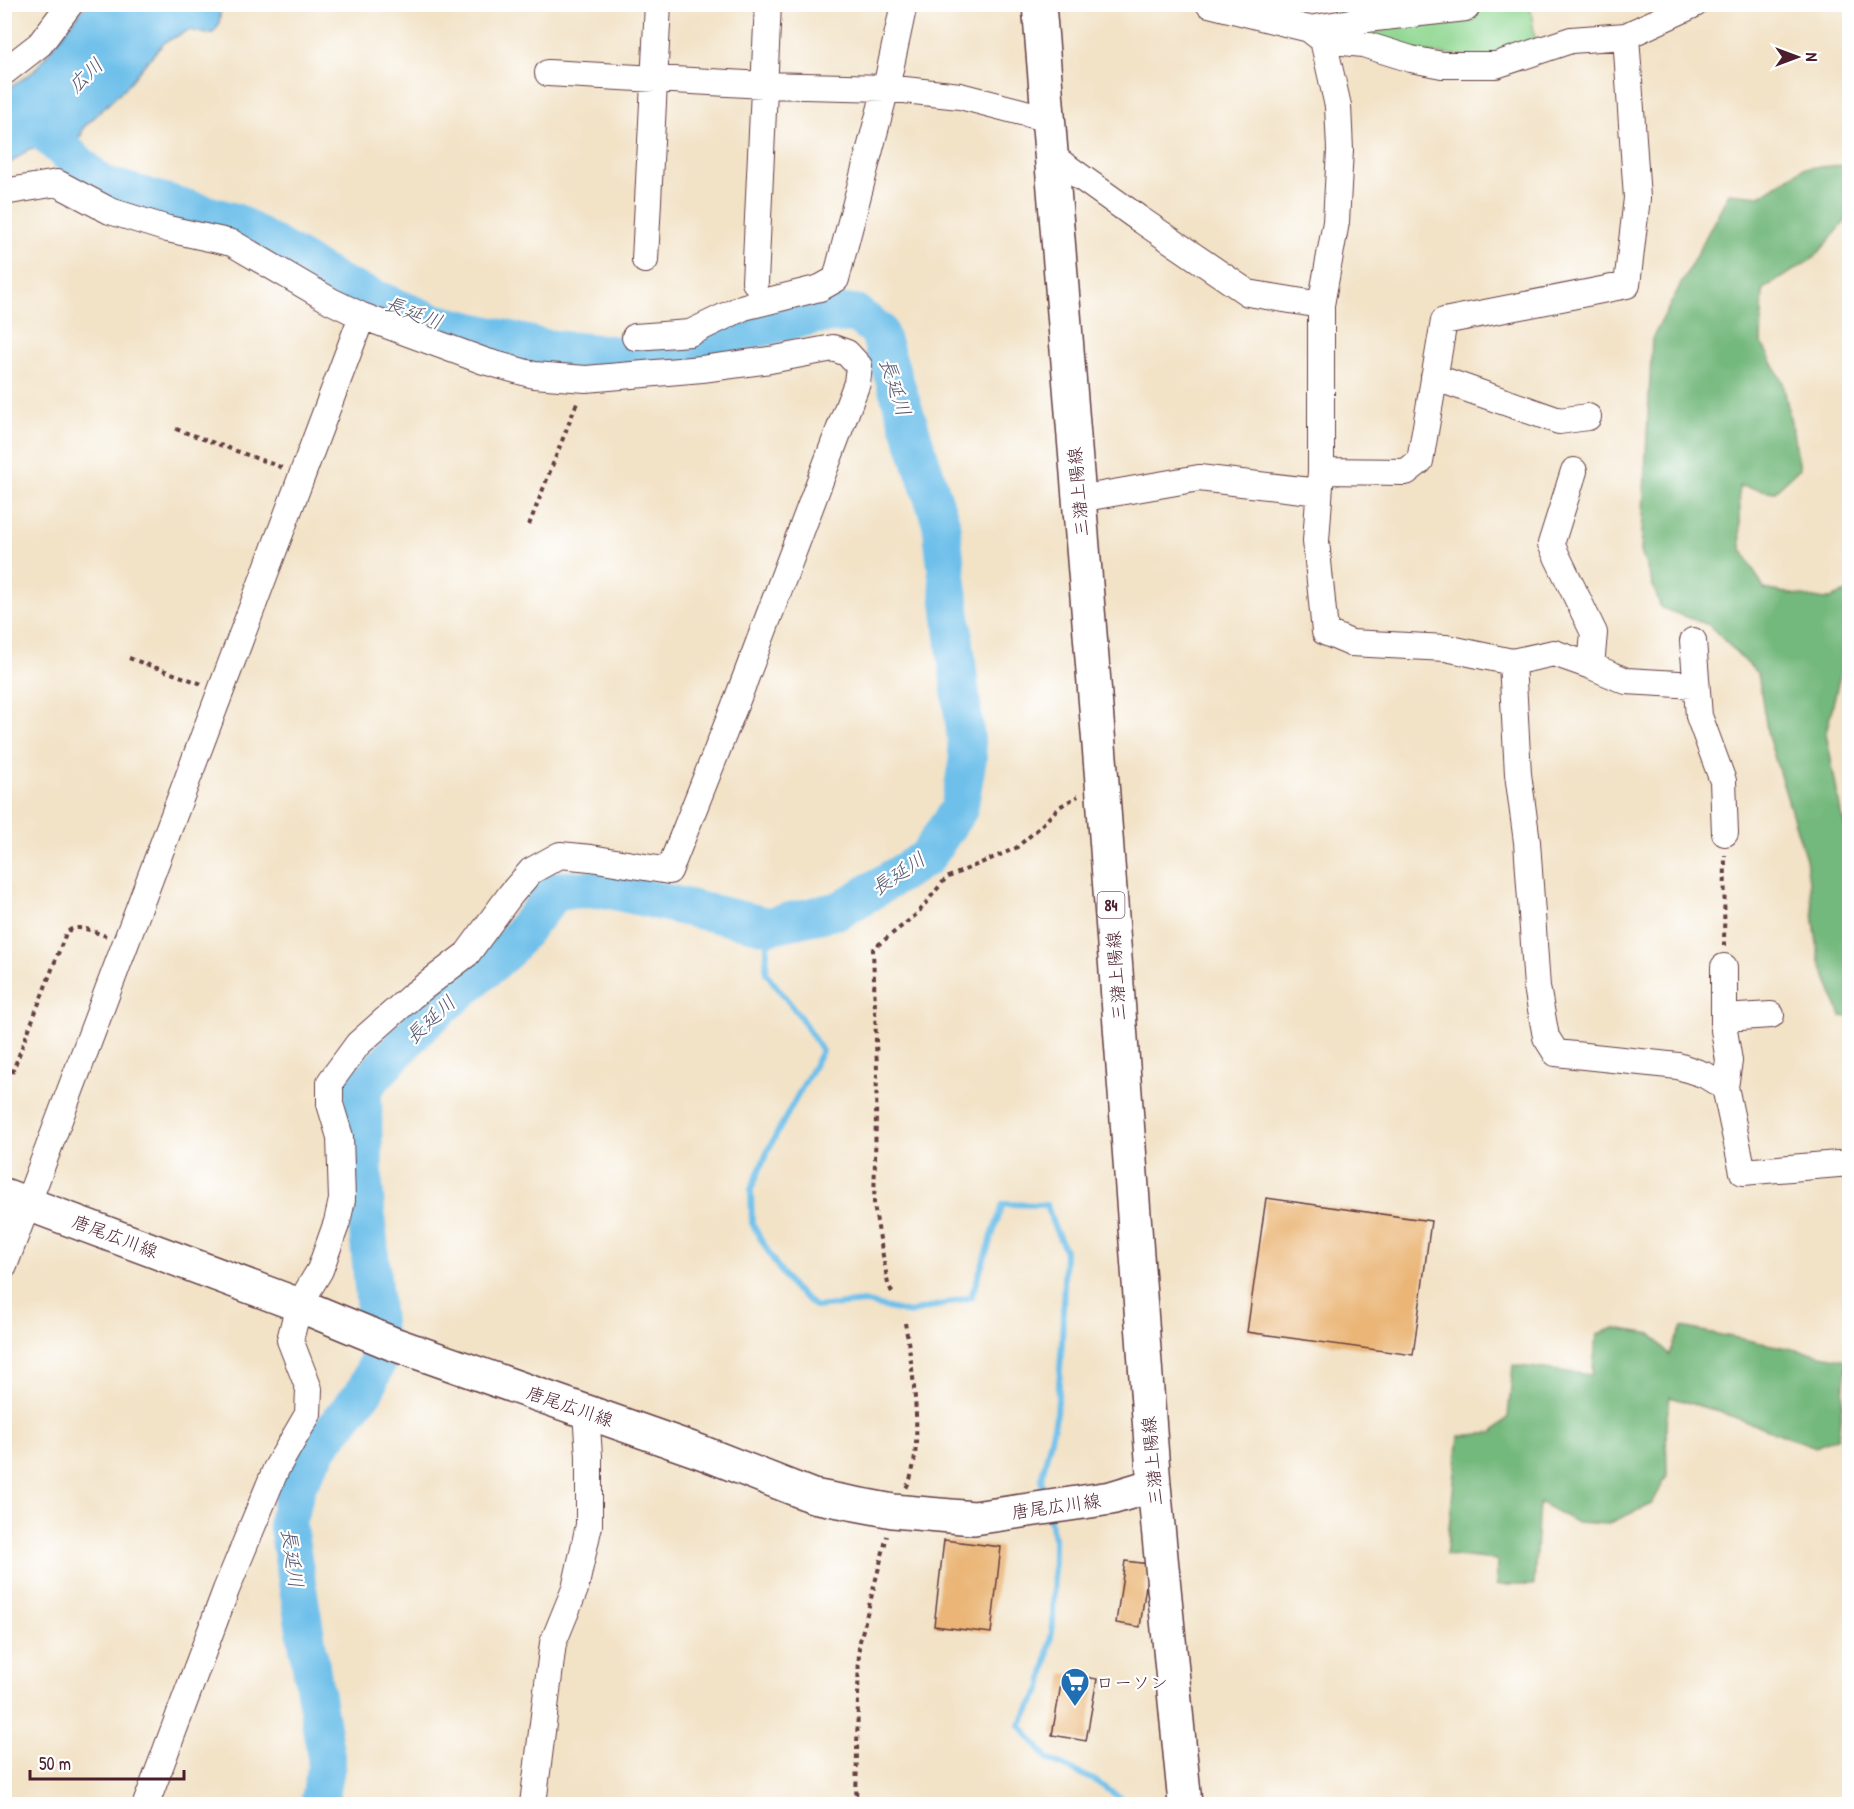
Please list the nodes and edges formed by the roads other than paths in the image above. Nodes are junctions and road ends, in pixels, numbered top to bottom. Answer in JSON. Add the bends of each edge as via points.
{"nodes":[{"id":1,"x":70,"y":4,"type":"edge"},
{"id":2,"x":658,"y":4,"type":"edge"},
{"id":3,"x":768,"y":4,"type":"edge"},
{"id":4,"x":904,"y":4,"type":"edge"},
{"id":5,"x":1039,"y":4,"type":"edge"},
{"id":6,"x":1209,"y":4,"type":"edge"},
{"id":7,"x":1695,"y":4,"type":"edge"},
{"id":8,"x":1466,"y":8,"type":"dead end"},
{"id":9,"x":1425,"y":9,"type":"edge"},
{"id":10,"x":1316,"y":35,"type":"junction"},
{"id":11,"x":1626,"y":36,"type":"junction"},
{"id":12,"x":1393,"y":53,"type":"junction"},
{"id":13,"x":4,"y":72,"type":"edge"},
{"id":14,"x":548,"y":74,"type":"dead end"},
{"id":15,"x":653,"y":79,"type":"junction"},
{"id":16,"x":764,"y":85,"type":"junction"},
{"id":17,"x":886,"y":88,"type":"junction"},
{"id":18,"x":1048,"y":119,"type":"junction"},
{"id":19,"x":1050,"y":155,"type":"junction"},
{"id":20,"x":4,"y":192,"type":"edge"},
{"id":21,"x":645,"y":260,"type":"dead end"},
{"id":22,"x":755,"y":282,"type":"dead end"},
{"id":23,"x":1321,"y":305,"type":"junction"},
{"id":24,"x":362,"y":315,"type":"junction"},
{"id":25,"x":635,"y":337,"type":"dead end"},
{"id":26,"x":1434,"y":377,"type":"junction"},
{"id":27,"x":1588,"y":417,"type":"dead end"},
{"id":28,"x":1574,"y":471,"type":"dead end"},
{"id":29,"x":1320,"y":482,"type":"junction"},
{"id":30,"x":1079,"y":499,"type":"junction"},
{"id":31,"x":1693,"y":641,"type":"dead end"},
{"id":32,"x":1512,"y":662,"type":"junction"},
{"id":33,"x":1591,"y":666,"type":"junction"},
{"id":34,"x":1696,"y":685,"type":"junction"},
{"id":35,"x":1725,"y":833,"type":"road end"},
{"id":36,"x":1724,"y":967,"type":"road end"},
{"id":37,"x":1771,"y":1015,"type":"dead end"},
{"id":38,"x":1724,"y":1018,"type":"junction"},
{"id":39,"x":1725,"y":1087,"type":"junction"},
{"id":40,"x":1850,"y":1163,"type":"edge"},
{"id":41,"x":16,"y":1199,"type":"edge"},
{"id":42,"x":4,"y":1266,"type":"edge"},
{"id":43,"x":308,"y":1309,"type":"junction"},
{"id":44,"x":586,"y":1412,"type":"junction"},
{"id":45,"x":1154,"y":1485,"type":"junction"},
{"id":46,"x":146,"y":1804,"type":"edge"},
{"id":47,"x":533,"y":1804,"type":"edge"},
{"id":48,"x":1185,"y":1804,"type":"edge"}],
"edges":[{"from":1,"to":13,"type":"street","via":[[39,44]]},
{"from":2,"to":15,"type":"street"},
{"from":3,"to":16,"type":"street"},
{"from":4,"to":17,"type":"street"},
{"from":5,"to":18,"type":"main road","name":"三潴上陽線","number":"84"},
{"from":6,"to":10,"type":"street"},
{"from":7,"to":11,"type":"street"},
{"from":8,"to":9,"type":"street"},
{"from":9,"to":10,"type":"street"},
{"from":9,"to":12,"type":"street"},
{"from":10,"to":12,"type":"street"},
{"from":10,"to":23,"type":"street","via":[[1338,106],[1340,150],[1336,222]]},
{"from":11,"to":12,"type":"street","via":[[1572,40],[1496,65],[1442,65]]},
{"from":11,"to":26,"type":"street","via":[[1637,198],[1627,285],[1444,321]]},
{"from":14,"to":15,"type":"street"},
{"from":15,"to":16,"type":"street"},
{"from":15,"to":21,"type":"street"},
{"from":16,"to":17,"type":"street"},
{"from":16,"to":22,"type":"street"},
{"from":17,"to":18,"type":"street","via":[[960,96]]},
{"from":17,"to":25,"type":"street","via":[[836,279],[820,288],[744,307],[690,333]]},
{"from":18,"to":19,"type":"main road","name":"三潴上陽線","number":"84"},
{"from":19,"to":23,"type":"street","via":[[1248,292]]},
{"from":19,"to":30,"type":"main road","name":"三潴上陽線","number":"84"},
{"from":20,"to":24,"type":"street","via":[[57,183],[110,211],[232,243],[331,302]]},
{"from":23,"to":29,"type":"street"},
{"from":24,"to":41,"type":"street","via":[[127,942]]},
{"from":24,"to":43,"type":"street","via":[[534,375],[580,378],[702,369],[833,348],[847,353],[859,366],[857,383],[669,871],[560,855],[531,871],[467,954],[358,1044],[330,1082],[330,1104],[340,1137],[342,1200]]},
{"from":26,"to":27,"type":"street","via":[[1558,421]]},
{"from":26,"to":29,"type":"street","via":[[1420,461],[1406,472]]},
{"from":28,"to":33,"type":"street","via":[[1551,544],[1594,633]]},
{"from":29,"to":30,"type":"street","via":[[1199,478]]},
{"from":29,"to":32,"type":"street","via":[[1316,541],[1325,632],[1351,643],[1446,648]]},
{"from":30,"to":45,"type":"main road","name":"三潴上陽線","number":"84"},
{"from":31,"to":34,"type":"street"},
{"from":32,"to":33,"type":"street","via":[[1554,653]]},
{"from":32,"to":39,"type":"street","via":[[1537,987],[1546,1037],[1556,1053],[1678,1066]]},
{"from":33,"to":34,"type":"street","via":[[1626,681]]},
{"from":34,"to":35,"type":"street","via":[[1699,716],[1723,781]]},
{"from":36,"to":38,"type":"street"},
{"from":37,"to":38,"type":"street"},
{"from":38,"to":39,"type":"street","via":[[1729,1061]]},
{"from":39,"to":40,"type":"street","via":[[1743,1172]]},
{"from":41,"to":42,"type":"street"},
{"from":41,"to":43,"type":"main road","name":"唐尾広川線"},
{"from":43,"to":44,"type":"main road","name":"唐尾広川線","via":[[391,1343]]},
{"from":43,"to":46,"type":"street","via":[[290,1340],[309,1389],[308,1414],[276,1470],[230,1580]]},
{"from":44,"to":45,"type":"main road","name":"唐尾広川線","via":[[813,1496],[893,1511],[974,1518],[1112,1498]]},
{"from":44,"to":47,"type":"street","via":[[589,1525],[575,1589],[553,1643]]},
{"from":45,"to":48,"type":"main road","name":"三潴上陽線","number":"84"}]}
